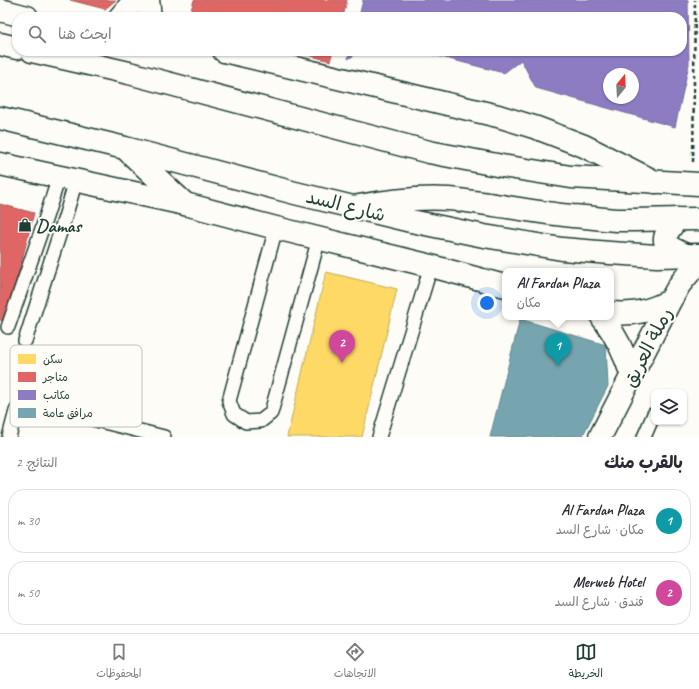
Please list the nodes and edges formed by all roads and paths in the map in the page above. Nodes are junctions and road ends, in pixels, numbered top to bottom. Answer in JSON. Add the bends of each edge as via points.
{"nodes":[{"id":1,"x":135,"y":0,"type":"edge"},
{"id":2,"x":148,"y":0,"type":"edge"},
{"id":3,"x":695,"y":0,"type":"edge"},
{"id":4,"x":0,"y":10,"type":"edge"},
{"id":5,"x":124,"y":12,"type":"edge"},
{"id":6,"x":149,"y":12,"type":"edge"},
{"id":7,"x":12,"y":13,"type":"edge"},
{"id":8,"x":0,"y":44,"type":"edge"},
{"id":9,"x":12,"y":47,"type":"edge"},
{"id":10,"x":53,"y":56,"type":"edge"},
{"id":11,"x":245,"y":56,"type":"edge"},
{"id":12,"x":0,"y":118,"type":"edge"},
{"id":13,"x":125,"y":148,"type":"junction"},
{"id":14,"x":0,"y":164,"type":"edge"},
{"id":15,"x":67,"y":178,"type":"junction"},
{"id":16,"x":655,"y":182,"type":"junction"},
{"id":17,"x":696,"y":184,"type":"edge"},
{"id":18,"x":185,"y":204,"type":"junction"},
{"id":19,"x":353,"y":207,"type":"junction"},
{"id":20,"x":677,"y":219,"type":"junction"},
{"id":21,"x":699,"y":219,"type":"edge"},
{"id":22,"x":276,"y":228,"type":"junction"},
{"id":23,"x":319,"y":238,"type":"junction"},
{"id":24,"x":695,"y":257,"type":"edge"},
{"id":25,"x":431,"y":266,"type":"junction"},
{"id":26,"x":502,"y":285,"type":"edge"},
{"id":27,"x":670,"y":301,"type":"junction"},
{"id":28,"x":614,"y":313,"type":"edge"},
{"id":29,"x":604,"y":320,"type":"edge"},
{"id":30,"x":8,"y":327,"type":"dead end"},
{"id":31,"x":25,"y":341,"type":"dead end"},
{"id":32,"x":632,"y":376,"type":"junction"},
{"id":33,"x":651,"y":421,"type":"edge"},
{"id":34,"x":12,"y":427,"type":"edge"},
{"id":35,"x":124,"y":427,"type":"edge"},
{"id":36,"x":9,"y":437,"type":"edge"},
{"id":37,"x":164,"y":437,"type":"edge"},
{"id":38,"x":379,"y":437,"type":"edge"},
{"id":39,"x":600,"y":437,"type":"edge"},
{"id":40,"x":644,"y":437,"type":"edge"}],
"edges":[{"from":1,"to":5,"type":"main road"},
{"from":2,"to":6,"type":"main road"},
{"from":3,"to":17,"type":"path"},
{"from":4,"to":7,"type":"main road"},
{"from":8,"to":9,"type":"main road"},
{"from":10,"to":16,"type":"main road","via":[[429,152],[571,177]]},
{"from":11,"to":16,"type":"main road","via":[[490,114],[537,128],[584,146]]},
{"from":12,"to":13,"type":"main road","name":"شارع السد"},
{"from":13,"to":18,"type":"main road"},
{"from":13,"to":19,"type":"main road","name":"شارع السد"},
{"from":14,"to":15,"type":"main road","name":"شارع السد"},
{"from":15,"to":18,"type":"main road","name":"شارع السد"},
{"from":15,"to":30,"type":"lane","via":[[46,217]]},
{"from":15,"to":31,"type":"lane","via":[[66,214]]},
{"from":16,"to":17,"type":"main road"},
{"from":18,"to":22,"type":"main road","name":"شارع السد"},
{"from":19,"to":20,"type":"main road","via":[[416,199],[448,199],[609,219]]},
{"from":19,"to":24,"type":"main road","name":"شارع السد","via":[[418,223],[562,249],[610,254]]},
{"from":20,"to":21,"type":"main road"},
{"from":20,"to":24,"type":"main road","via":[[666,233],[666,244]]},
{"from":22,"to":23,"type":"main road","name":"شارع السد"},
{"from":22,"to":23,"type":"lane","via":[[229,401],[234,414],[246,422],[261,421],[271,413]]},
{"from":23,"to":25,"type":"main road","name":"شارع السد"},
{"from":24,"to":27,"type":"main road","name":"رملة العريق"},
{"from":25,"to":26,"type":"main road","name":"شارع السد"},
{"from":25,"to":38,"type":"lane"},
{"from":27,"to":28,"type":"main road","via":[[654,309],[636,313]]},
{"from":27,"to":32,"type":"main road","name":"رملة العريق"},
{"from":29,"to":32,"type":"main road","via":[[624,352]]},
{"from":32,"to":39,"type":"main road","name":"رملة العريق"},
{"from":33,"to":40,"type":"lane"},
{"from":34,"to":36,"type":"lane"},
{"from":35,"to":37,"type":"lane"}]}
